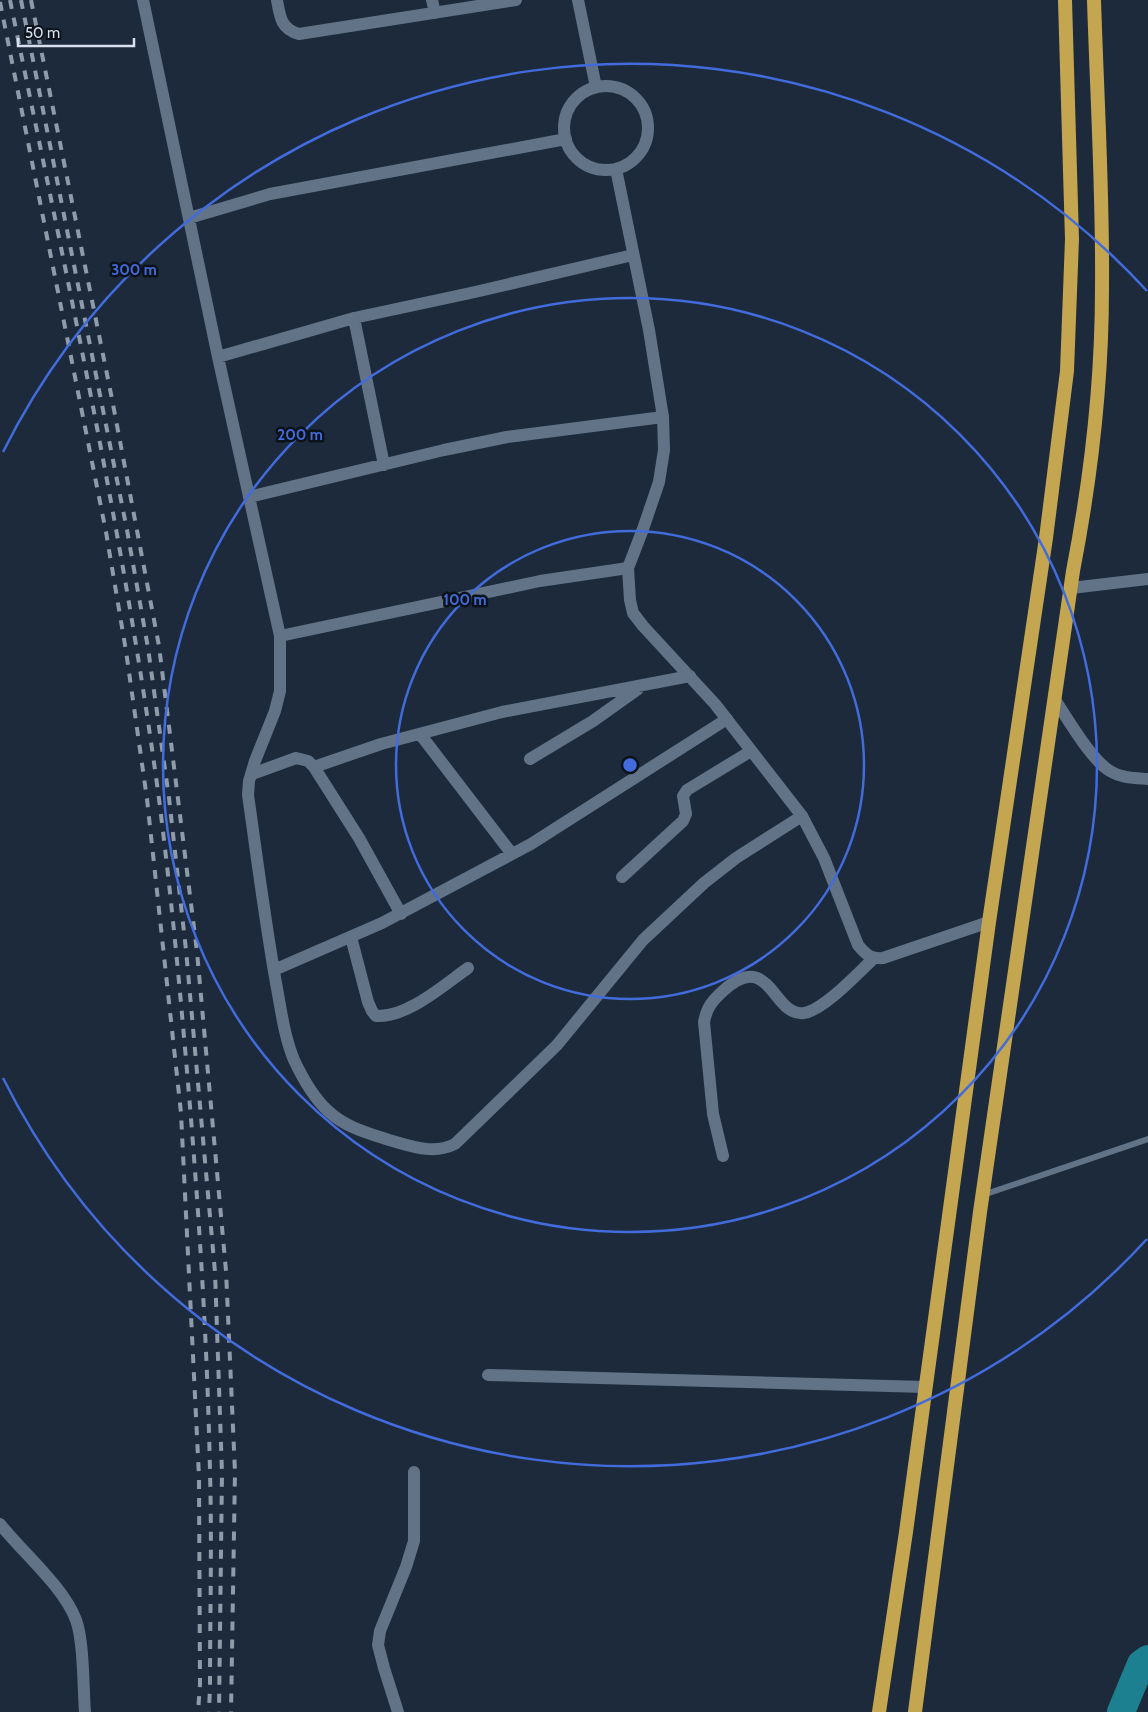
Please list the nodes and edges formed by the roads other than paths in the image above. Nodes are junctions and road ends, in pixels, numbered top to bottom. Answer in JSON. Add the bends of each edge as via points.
{"nodes":[{"id":1,"x":144,"y":0,"type":"edge"},
{"id":2,"x":277,"y":0,"type":"edge"},
{"id":3,"x":432,"y":0,"type":"edge"},
{"id":4,"x":516,"y":0,"type":"edge"},
{"id":5,"x":578,"y":0,"type":"edge"},
{"id":6,"x":1065,"y":0,"type":"edge"},
{"id":7,"x":1094,"y":0,"type":"edge"},
{"id":8,"x":435,"y":13,"type":"junction"},
{"id":9,"x":596,"y":87,"type":"junction"},
{"id":10,"x":566,"y":139,"type":"junction"},
{"id":11,"x":616,"y":169,"type":"junction"},
{"id":12,"x":188,"y":218,"type":"junction"},
{"id":13,"x":633,"y":255,"type":"junction"},
{"id":14,"x":354,"y":318,"type":"junction"},
{"id":15,"x":218,"y":357,"type":"junction"},
{"id":16,"x":663,"y":417,"type":"junction"},
{"id":17,"x":384,"y":464,"type":"junction"},
{"id":18,"x":249,"y":497,"type":"junction"},
{"id":19,"x":628,"y":568,"type":"junction"},
{"id":20,"x":1148,"y":579,"type":"edge"},
{"id":21,"x":1071,"y":588,"type":"junction"},
{"id":22,"x":280,"y":636,"type":"junction"},
{"id":23,"x":690,"y":676,"type":"junction"},
{"id":24,"x":642,"y":686,"type":"junction"},
{"id":25,"x":1055,"y":700,"type":"junction"},
{"id":26,"x":727,"y":719,"type":"junction"},
{"id":27,"x":420,"y":734,"type":"junction"},
{"id":28,"x":752,"y":751,"type":"junction"},
{"id":29,"x":530,"y":759,"type":"dead end"},
{"id":30,"x":314,"y":767,"type":"junction"},
{"id":31,"x":252,"y":774,"type":"junction"},
{"id":32,"x":1148,"y":779,"type":"edge"},
{"id":33,"x":802,"y":816,"type":"junction"},
{"id":34,"x":512,"y":854,"type":"junction"},
{"id":35,"x":622,"y":877,"type":"dead end"},
{"id":36,"x":401,"y":914,"type":"junction"},
{"id":37,"x":989,"y":922,"type":"junction"},
{"id":38,"x":351,"y":937,"type":"junction"},
{"id":39,"x":873,"y":959,"type":"junction"},
{"id":40,"x":468,"y":968,"type":"dead end"},
{"id":41,"x":274,"y":970,"type":"junction"},
{"id":42,"x":1148,"y":1139,"type":"edge"},
{"id":43,"x":723,"y":1156,"type":"dead end"},
{"id":44,"x":982,"y":1195,"type":"junction"},
{"id":45,"x":488,"y":1374,"type":"dead end"},
{"id":46,"x":925,"y":1387,"type":"junction"},
{"id":47,"x":414,"y":1472,"type":"dead end"},
{"id":48,"x":0,"y":1524,"type":"edge"},
{"id":49,"x":85,"y":1712,"type":"edge"},
{"id":50,"x":398,"y":1712,"type":"edge"},
{"id":51,"x":879,"y":1712,"type":"edge"},
{"id":52,"x":915,"y":1712,"type":"edge"}],
"edges":[{"from":1,"to":12,"type":"street"},
{"from":2,"to":8,"type":"street","via":[[286,28],[299,34]]},
{"from":3,"to":8,"type":"street"},
{"from":4,"to":8,"type":"street"},
{"from":5,"to":9,"type":"street"},
{"from":6,"to":37,"type":"highway","via":[[1072,239],[1067,371],[1046,538]]},
{"from":7,"to":21,"type":"highway","via":[[1102,290],[1092,451]]},
{"from":9,"to":10,"type":"street","via":[[576,99],[568,111],[564,126]]},
{"from":9,"to":11,"type":"street","via":[[614,87],[627,92],[645,112],[648,125],[641,151],[632,161]]},
{"from":10,"to":11,"type":"street","via":[[582,162],[593,168]]},
{"from":10,"to":12,"type":"street","via":[[270,194]]},
{"from":11,"to":13,"type":"street"},
{"from":12,"to":15,"type":"street"},
{"from":13,"to":14,"type":"street"},
{"from":13,"to":16,"type":"street"},
{"from":14,"to":15,"type":"street"},
{"from":14,"to":17,"type":"street"},
{"from":15,"to":18,"type":"street"},
{"from":16,"to":17,"type":"street","via":[[507,437]]},
{"from":16,"to":19,"type":"street","via":[[664,450],[658,482]]},
{"from":17,"to":18,"type":"street"},
{"from":18,"to":22,"type":"street"},
{"from":19,"to":22,"type":"street","via":[[540,581]]},
{"from":19,"to":23,"type":"street","via":[[633,613]]},
{"from":20,"to":21,"type":"street"},
{"from":21,"to":25,"type":"highway"},
{"from":22,"to":31,"type":"street","via":[[280,691]]},
{"from":23,"to":24,"type":"street"},
{"from":23,"to":26,"type":"street"},
{"from":24,"to":27,"type":"street","via":[[502,712]]},
{"from":24,"to":29,"type":"street","via":[[593,722]]},
{"from":25,"to":32,"type":"street","via":[[1096,760],[1123,776]]},
{"from":25,"to":44,"type":"highway"},
{"from":26,"to":28,"type":"street"},
{"from":26,"to":34,"type":"street"},
{"from":27,"to":30,"type":"street"},
{"from":27,"to":34,"type":"street"},
{"from":28,"to":33,"type":"street"},
{"from":28,"to":35,"type":"street","via":[[687,790],[683,796],[686,814],[683,821]]},
{"from":30,"to":31,"type":"street","via":[[308,761],[296,758]]},
{"from":30,"to":36,"type":"street","via":[[359,838]]},
{"from":31,"to":41,"type":"street","via":[[248,795]]},
{"from":33,"to":39,"type":"street","via":[[824,858],[858,945]]},
{"from":33,"to":41,"type":"street","via":[[736,858],[704,883],[643,940],[557,1045],[466,1135],[445,1149],[415,1147],[360,1132],[327,1110],[295,1061],[288,1042]]},
{"from":34,"to":36,"type":"street"},
{"from":36,"to":38,"type":"street"},
{"from":37,"to":39,"type":"street"},
{"from":37,"to":46,"type":"highway"},
{"from":38,"to":40,"type":"street","via":[[368,1002],[376,1016],[385,1017],[415,1005]]},
{"from":38,"to":41,"type":"street"},
{"from":39,"to":43,"type":"street","via":[[822,1005],[806,1013],[795,1013],[786,1008],[764,980],[756,977],[745,978],[726,988],[706,1010],[704,1022],[713,1114]]},
{"from":42,"to":44,"type":"lane"},
{"from":44,"to":52,"type":"highway"},
{"from":45,"to":46,"type":"street"},
{"from":46,"to":51,"type":"highway"},
{"from":47,"to":50,"type":"street","via":[[414,1541],[380,1631],[378,1645]]},
{"from":48,"to":49,"type":"street","via":[[64,1598],[76,1620],[80,1635]]}]}
